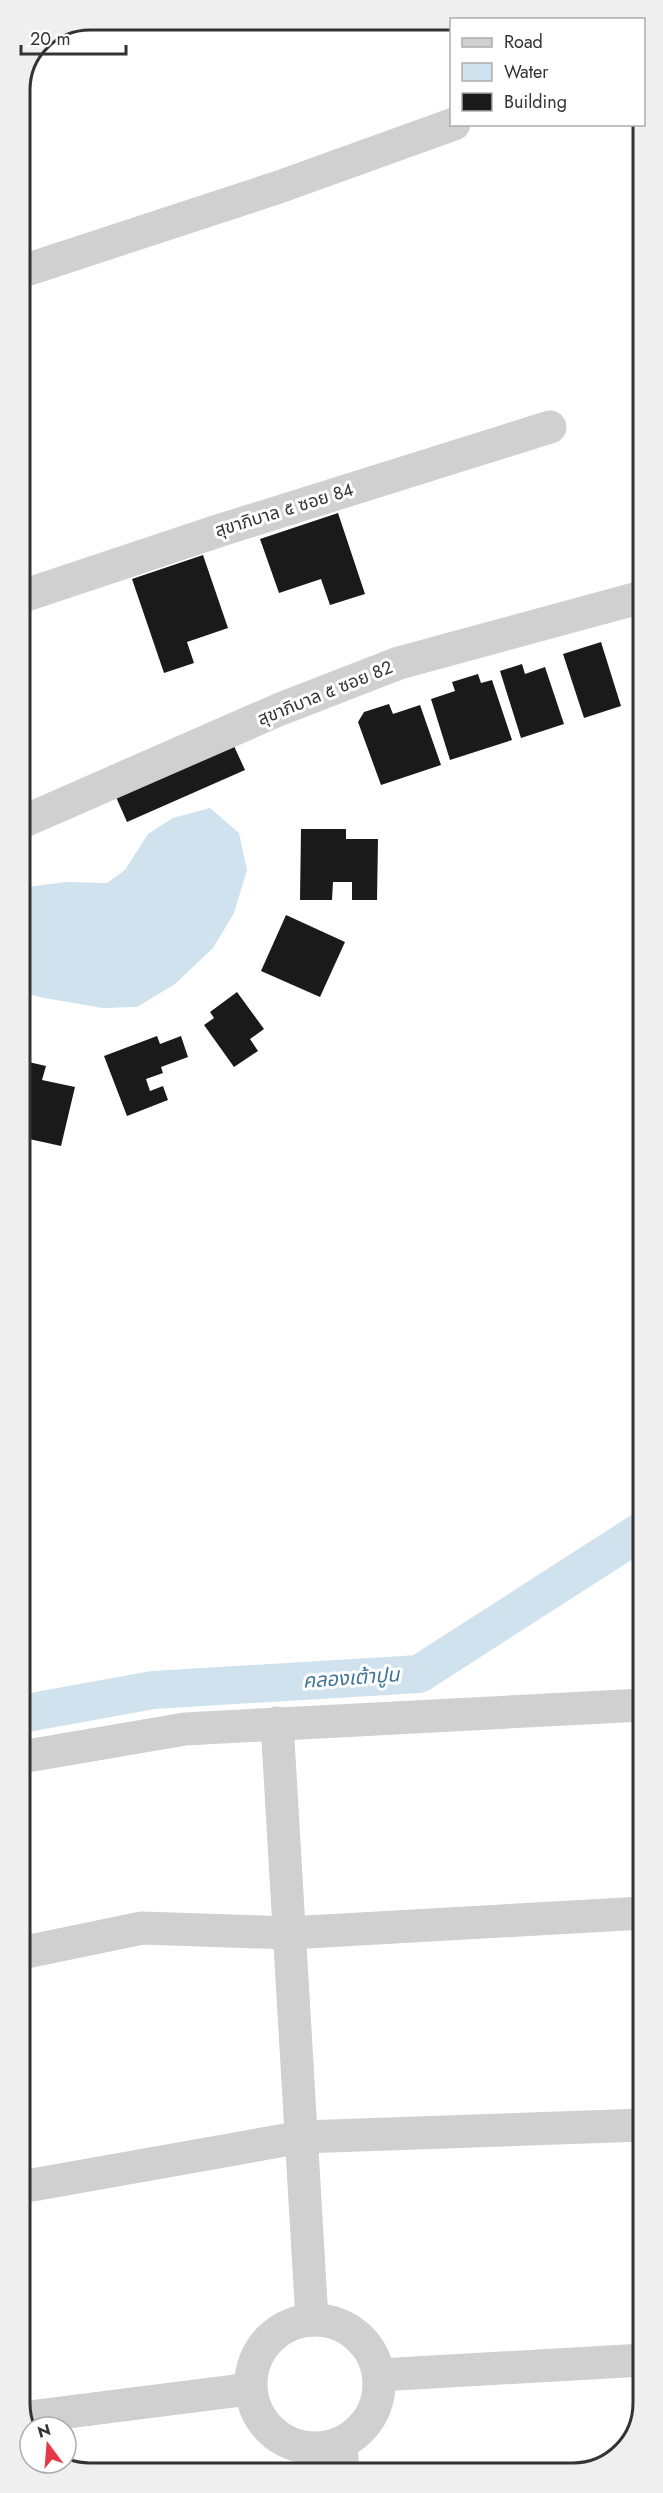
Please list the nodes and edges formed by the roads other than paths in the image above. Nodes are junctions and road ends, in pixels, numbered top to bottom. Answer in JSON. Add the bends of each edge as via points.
{"nodes":[{"id":1,"x":450,"y":125,"type":"edge"},
{"id":2,"x":30,"y":269,"type":"edge"},
{"id":3,"x":550,"y":427,"type":"dead end"},
{"id":4,"x":30,"y":594,"type":"edge"},
{"id":5,"x":633,"y":607,"type":"edge"},
{"id":6,"x":30,"y":820,"type":"edge"},
{"id":7,"x":633,"y":1705,"type":"edge"},
{"id":8,"x":277,"y":1723,"type":"junction"},
{"id":9,"x":30,"y":1755,"type":"edge"},
{"id":10,"x":633,"y":1914,"type":"edge"},
{"id":11,"x":289,"y":1933,"type":"junction"},
{"id":12,"x":30,"y":1951,"type":"edge"},
{"id":13,"x":633,"y":2124,"type":"edge"},
{"id":14,"x":302,"y":2137,"type":"junction"},
{"id":15,"x":30,"y":2185,"type":"edge"},
{"id":16,"x":312,"y":2320,"type":"junction"},
{"id":17,"x":633,"y":2361,"type":"edge"},
{"id":18,"x":379,"y":2375,"type":"junction"},
{"id":19,"x":250,"y":2389,"type":"junction"},
{"id":20,"x":45,"y":2415,"type":"edge"},
{"id":21,"x":342,"y":2458,"type":"edge"},
{"id":22,"x":296,"y":2459,"type":"edge"}],
"edges":[{"from":1,"to":2,"type":"street","via":[[279,188]]},
{"from":3,"to":4,"type":"street","name":"สุขาภิบาล ๕ ซอย 84"},
{"from":5,"to":6,"type":"street","name":"สุขาภิบาล ๕ ซอย 82","via":[[399,663],[278,710]]},
{"from":7,"to":8,"type":"street"},
{"from":8,"to":9,"type":"street","via":[[185,1729]]},
{"from":8,"to":11,"type":"street"},
{"from":10,"to":11,"type":"street"},
{"from":11,"to":12,"type":"street","via":[[142,1928]]},
{"from":11,"to":14,"type":"street"},
{"from":13,"to":14,"type":"street"},
{"from":14,"to":15,"type":"street"},
{"from":14,"to":16,"type":"street"},
{"from":16,"to":18,"type":"street","via":[[330,2322],[356,2335],[374,2357]]},
{"from":16,"to":19,"type":"street","via":[[293,2324],[264,2346],[255,2362]]},
{"from":17,"to":18,"type":"street"},
{"from":18,"to":21,"type":"street","via":[[372,2416]]},
{"from":19,"to":20,"type":"street"},
{"from":19,"to":22,"type":"street","via":[[260,2417]]},
{"from":21,"to":22,"type":"street","via":[[323,2448]]}]}
